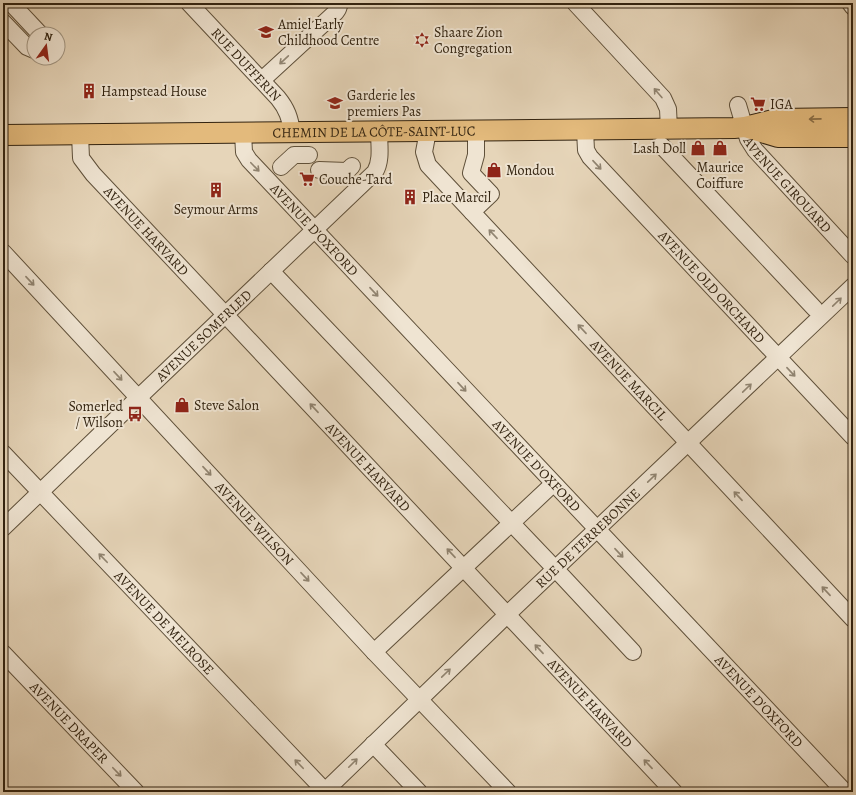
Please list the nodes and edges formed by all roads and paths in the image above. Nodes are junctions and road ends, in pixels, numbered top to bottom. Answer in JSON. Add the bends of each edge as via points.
{"nodes":[{"id":1,"x":11,"y":3,"type":"edge"},
{"id":2,"x":189,"y":3,"type":"edge"},
{"id":3,"x":340,"y":3,"type":"edge"},
{"id":4,"x":575,"y":3,"type":"edge"},
{"id":5,"x":850,"y":3,"type":"edge"},
{"id":6,"x":853,"y":7,"type":"edge"},
{"id":7,"x":3,"y":22,"type":"edge"},
{"id":8,"x":33,"y":26,"type":"edge"},
{"id":9,"x":26,"y":47,"type":"edge"},
{"id":10,"x":262,"y":80,"type":"junction"},
{"id":11,"x":738,"y":105,"type":"dead end"},
{"id":12,"x":853,"y":118,"type":"edge"},
{"id":13,"x":745,"y":127,"type":"junction"},
{"id":14,"x":585,"y":130,"type":"junction"},
{"id":15,"x":379,"y":131,"type":"junction"},
{"id":16,"x":428,"y":131,"type":"junction"},
{"id":17,"x":476,"y":131,"type":"junction"},
{"id":18,"x":292,"y":132,"type":"junction"},
{"id":19,"x":242,"y":133,"type":"junction"},
{"id":20,"x":80,"y":134,"type":"junction"},
{"id":21,"x":3,"y":135,"type":"edge"},
{"id":22,"x":665,"y":137,"type":"junction"},
{"id":23,"x":853,"y":137,"type":"edge"},
{"id":24,"x":309,"y":155,"type":"dead end"},
{"id":25,"x":352,"y":166,"type":"dead end"},
{"id":26,"x":281,"y":167,"type":"dead end"},
{"id":27,"x":319,"y":170,"type":"dead end"},
{"id":28,"x":472,"y":212,"type":"junction"},
{"id":29,"x":315,"y":230,"type":"junction"},
{"id":30,"x":3,"y":252,"type":"edge"},
{"id":31,"x":853,"y":256,"type":"edge"},
{"id":32,"x":271,"y":271,"type":"junction"},
{"id":33,"x":853,"y":286,"type":"edge"},
{"id":34,"x":815,"y":309,"type":"dead end"},
{"id":35,"x":226,"y":315,"type":"junction"},
{"id":36,"x":778,"y":358,"type":"junction"},
{"id":37,"x":138,"y":398,"type":"junction"},
{"id":38,"x":853,"y":437,"type":"edge"},
{"id":39,"x":689,"y":443,"type":"junction"},
{"id":40,"x":3,"y":453,"type":"edge"},
{"id":41,"x":553,"y":484,"type":"junction"},
{"id":42,"x":41,"y":492,"type":"junction"},
{"id":43,"x":511,"y":523,"type":"junction"},
{"id":44,"x":3,"y":528,"type":"edge"},
{"id":45,"x":597,"y":530,"type":"junction"},
{"id":46,"x":464,"y":567,"type":"junction"},
{"id":47,"x":556,"y":569,"type":"junction"},
{"id":48,"x":507,"y":615,"type":"junction"},
{"id":49,"x":853,"y":619,"type":"edge"},
{"id":50,"x":3,"y":652,"type":"edge"},
{"id":51,"x":374,"y":652,"type":"junction"},
{"id":52,"x":633,"y":652,"type":"dead end"},
{"id":53,"x":419,"y":699,"type":"junction"},
{"id":54,"x":373,"y":744,"type":"junction"},
{"id":55,"x":136,"y":792,"type":"edge"},
{"id":56,"x":325,"y":792,"type":"edge"},
{"id":57,"x":419,"y":792,"type":"edge"},
{"id":58,"x":508,"y":792,"type":"edge"},
{"id":59,"x":674,"y":792,"type":"edge"},
{"id":60,"x":845,"y":792,"type":"edge"}],
"edges":[{"from":1,"to":8,"type":"street"},
{"from":2,"to":10,"type":"street","name":"RUE DUFFERIN"},
{"from":3,"to":10,"type":"street","one_way":true,"via":[[336,12]]},
{"from":22,"to":4,"type":"street","one_way":true,"via":[[668,110],[663,98]]},
{"from":5,"to":6,"type":"street"},
{"from":7,"to":9,"type":"street"},
{"from":10,"to":18,"type":"street","name":"RUE DUFFERIN","via":[[286,108]]},
{"from":11,"to":13,"type":"street","name":"AVENUE GIROUARD"},
{"from":12,"to":13,"type":"main road","name":"CHEMIN DE LA CÔTE-SAINT-LUC","one_way":true,"via":[[777,119]]},
{"from":13,"to":22,"type":"main road","name":"CHEMIN DE LA CÔTE-SAINT-LUC"},
{"from":13,"to":23,"type":"main road","name":"CHEMIN DE LA CÔTE-SAINT-LUC","via":[[778,137]]},
{"from":13,"to":31,"type":"street","name":"AVENUE GIROUARD","via":[[750,142],[758,154]]},
{"from":14,"to":17,"type":"main road","name":"CHEMIN DE LA CÔTE-SAINT-LUC"},
{"from":14,"to":22,"type":"main road","name":"CHEMIN DE LA CÔTE-SAINT-LUC"},
{"from":14,"to":36,"type":"street","name":"AVENUE OLD ORCHARD","one_way":true,"via":[[586,150],[590,157]]},
{"from":15,"to":16,"type":"main road","name":"CHEMIN DE LA CÔTE-SAINT-LUC"},
{"from":15,"to":18,"type":"main road","name":"CHEMIN DE LA CÔTE-SAINT-LUC"},
{"from":15,"to":29,"type":"street","name":"AVENUE SOMERLED","via":[[380,158],[375,172]]},
{"from":16,"to":17,"type":"main road","name":"CHEMIN DE LA CÔTE-SAINT-LUC"},
{"from":16,"to":28,"type":"street","name":"AVENUE MARCIL","via":[[424,152],[427,162]]},
{"from":17,"to":28,"type":"street","via":[[476,155],[471,173],[491,194]]},
{"from":18,"to":19,"type":"main road","name":"CHEMIN DE LA CÔTE-SAINT-LUC"},
{"from":19,"to":20,"type":"main road","name":"CHEMIN DE LA CÔTE-SAINT-LUC"},
{"from":19,"to":29,"type":"street","name":"AVENUE D'OXFORD","one_way":true,"via":[[246,156]]},
{"from":20,"to":21,"type":"main road","name":"CHEMIN DE LA CÔTE-SAINT-LUC"},
{"from":20,"to":35,"type":"street","name":"AVENUE HARVARD","via":[[81,155],[86,165]]},
{"from":22,"to":34,"type":"street"},
{"from":24,"to":26,"type":"street","via":[[294,155]]},
{"from":25,"to":27,"type":"street","via":[[347,171]]},
{"from":39,"to":28,"type":"street","name":"AVENUE MARCIL","one_way":true},
{"from":29,"to":32,"type":"street","name":"AVENUE SOMERLED"},
{"from":29,"to":41,"type":"street","name":"AVENUE D'OXFORD","one_way":true},
{"from":30,"to":37,"type":"street","name":"AVENUE WILSON","one_way":true},
{"from":32,"to":35,"type":"street","name":"AVENUE SOMERLED"},
{"from":32,"to":43,"type":"street"},
{"from":36,"to":33,"type":"street","name":"RUE DE TERREBONNE","one_way":true},
{"from":35,"to":37,"type":"street","name":"AVENUE SOMERLED"},
{"from":46,"to":35,"type":"street","name":"AVENUE HARVARD","one_way":true},
{"from":36,"to":38,"type":"street","name":"AVENUE OLD ORCHARD","one_way":true},
{"from":39,"to":36,"type":"street","name":"RUE DE TERREBONNE","one_way":true},
{"from":37,"to":42,"type":"street","name":"AVENUE SOMERLED"},
{"from":37,"to":51,"type":"street","name":"AVENUE WILSON","one_way":true},
{"from":45,"to":39,"type":"street","name":"RUE DE TERREBONNE","one_way":true},
{"from":49,"to":39,"type":"street","name":"AVENUE MARCIL","one_way":true},
{"from":40,"to":42,"type":"street","name":"AVENUE DE MELROSE"},
{"from":41,"to":43,"type":"street"},
{"from":41,"to":45,"type":"street","name":"AVENUE D'OXFORD"},
{"from":42,"to":44,"type":"street","name":"AVENUE SOMERLED"},
{"from":56,"to":42,"type":"street","name":"AVENUE DE MELROSE","one_way":true},
{"from":43,"to":46,"type":"street"},
{"from":43,"to":47,"type":"street"},
{"from":45,"to":47,"type":"street","name":"RUE DE TERREBONNE"},
{"from":45,"to":60,"type":"street","name":"AVENUE D'OXFORD","one_way":true},
{"from":46,"to":48,"type":"street","name":"AVENUE HARVARD"},
{"from":46,"to":51,"type":"street"},
{"from":47,"to":48,"type":"street","name":"RUE DE TERREBONNE"},
{"from":47,"to":52,"type":"street"},
{"from":53,"to":48,"type":"street","name":"RUE DE TERREBONNE","one_way":true},
{"from":59,"to":48,"type":"street","name":"AVENUE HARVARD","one_way":true},
{"from":50,"to":55,"type":"street","name":"AVENUE DRAPER","one_way":true},
{"from":51,"to":53,"type":"street","name":"AVENUE WILSON"},
{"from":53,"to":54,"type":"street","name":"RUE DE TERREBONNE"},
{"from":53,"to":58,"type":"street","name":"AVENUE WILSON"},
{"from":56,"to":54,"type":"street","name":"RUE DE TERREBONNE","one_way":true},
{"from":54,"to":57,"type":"street"}]}
